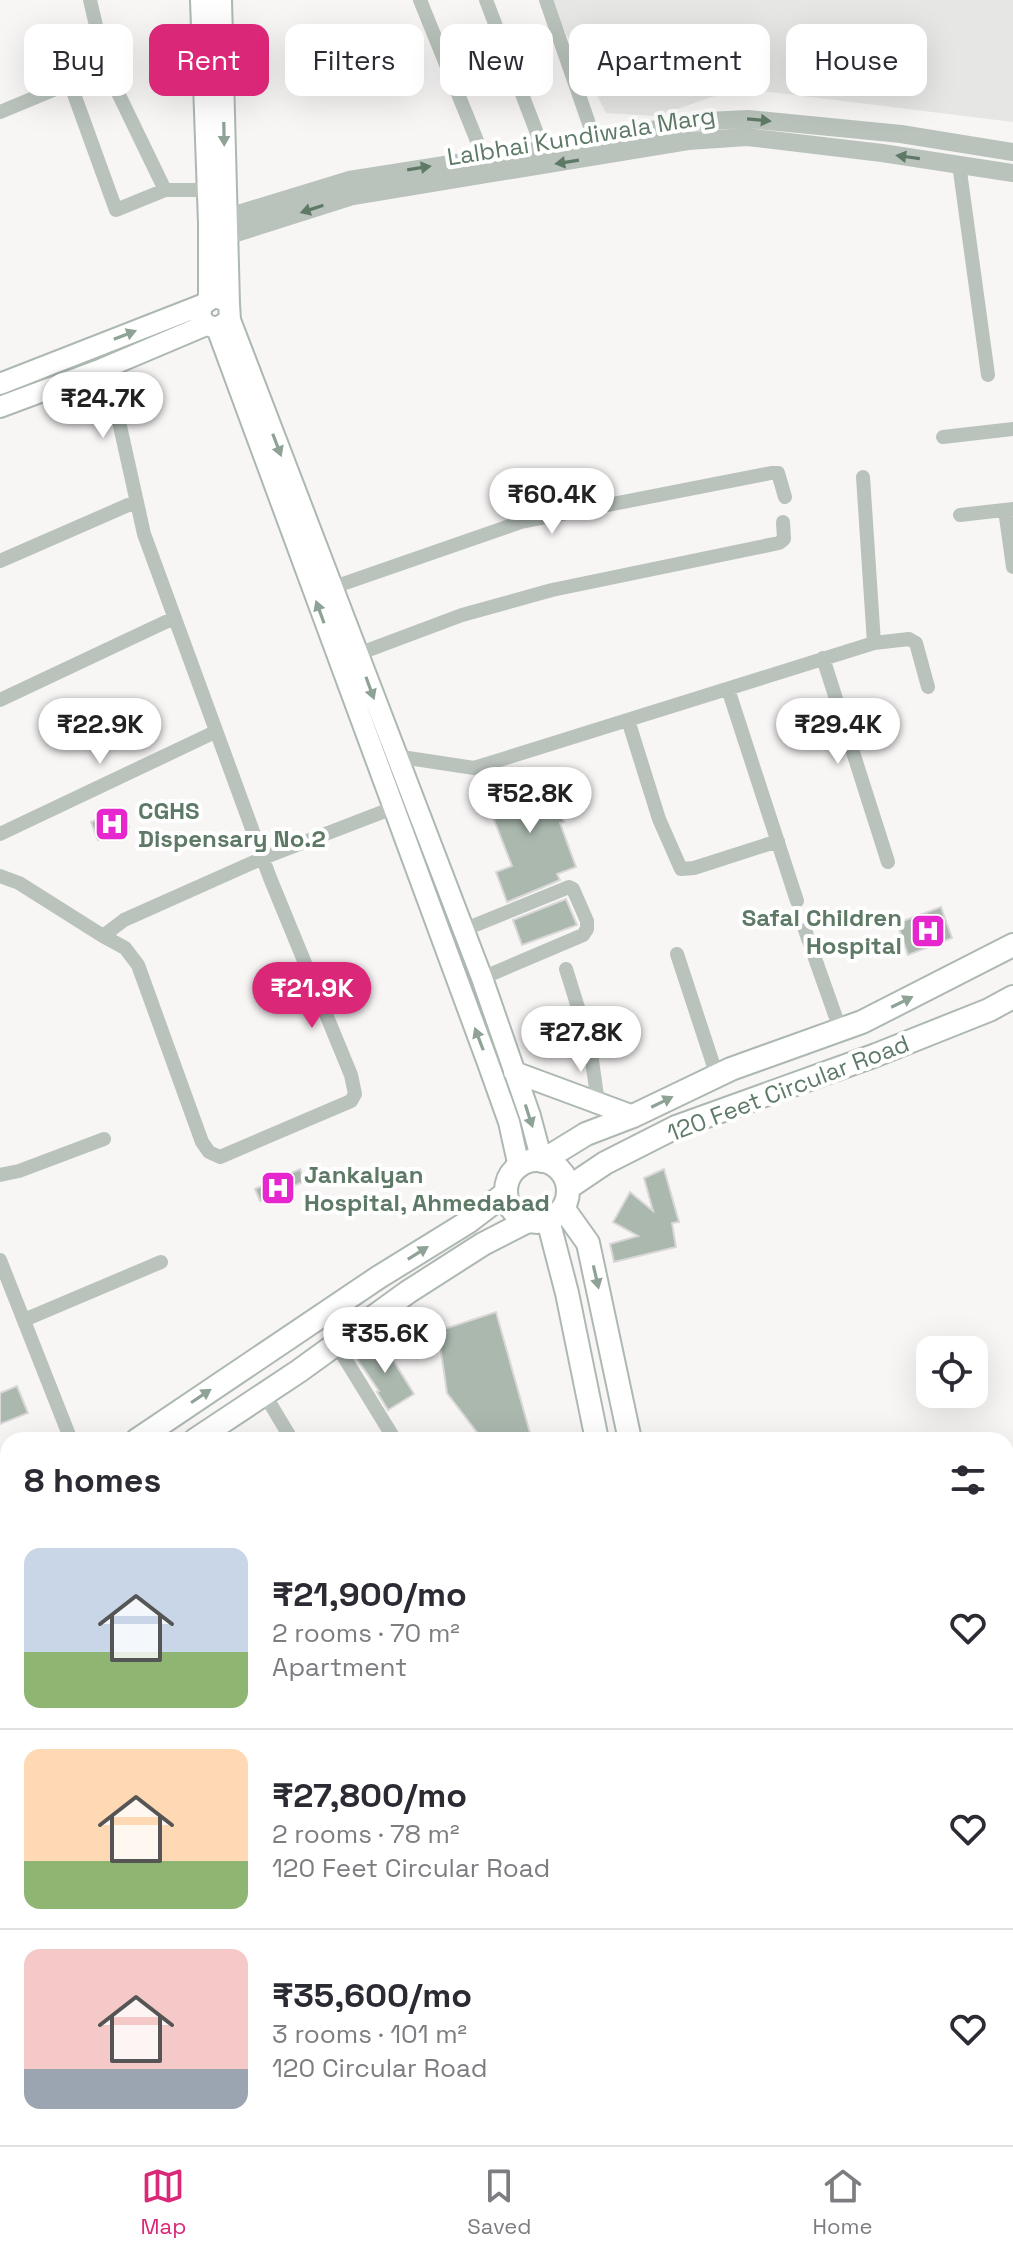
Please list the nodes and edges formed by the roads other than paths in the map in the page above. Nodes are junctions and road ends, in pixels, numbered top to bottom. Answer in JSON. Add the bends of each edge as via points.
{"nodes":[{"id":1,"x":90,"y":0,"type":"edge"},
{"id":2,"x":201,"y":0,"type":"edge"},
{"id":3,"x":221,"y":0,"type":"edge"},
{"id":4,"x":420,"y":0,"type":"edge"},
{"id":5,"x":486,"y":0,"type":"edge"},
{"id":6,"x":546,"y":0,"type":"edge"},
{"id":7,"x":96,"y":24,"type":"edge"},
{"id":8,"x":39,"y":96,"type":"edge"},
{"id":9,"x":75,"y":96,"type":"edge"},
{"id":10,"x":120,"y":96,"type":"edge"},
{"id":11,"x":0,"y":112,"type":"edge"},
{"id":12,"x":595,"y":141,"type":"junction"},
{"id":13,"x":617,"y":146,"type":"junction"},
{"id":14,"x":543,"y":149,"type":"junction"},
{"id":15,"x":1013,"y":152,"type":"edge"},
{"id":16,"x":484,"y":158,"type":"junction"},
{"id":17,"x":959,"y":164,"type":"junction"},
{"id":18,"x":1013,"y":173,"type":"edge"},
{"id":19,"x":351,"y":188,"type":"junction"},
{"id":20,"x":165,"y":190,"type":"junction"},
{"id":21,"x":207,"y":190,"type":"junction"},
{"id":22,"x":217,"y":229,"type":"junction"},
{"id":23,"x":216,"y":314,"type":"junction"},
{"id":24,"x":102,"y":369,"type":"junction"},
{"id":25,"x":988,"y":375,"type":"dead end"},
{"id":26,"x":0,"y":384,"type":"edge"},
{"id":27,"x":0,"y":407,"type":"edge"},
{"id":28,"x":1013,"y":429,"type":"edge"},
{"id":29,"x":943,"y":437,"type":"dead end"},
{"id":30,"x":863,"y":477,"type":"dead end"},
{"id":31,"x":785,"y":497,"type":"dead end"},
{"id":32,"x":135,"y":502,"type":"junction"},
{"id":33,"x":1009,"y":510,"type":"edge"},
{"id":34,"x":960,"y":515,"type":"dead end"},
{"id":35,"x":783,"y":522,"type":"dead end"},
{"id":36,"x":0,"y":561,"type":"edge"},
{"id":37,"x":1013,"y":561,"type":"edge"},
{"id":38,"x":331,"y":588,"type":"junction"},
{"id":39,"x":174,"y":618,"type":"junction"},
{"id":40,"x":874,"y":643,"type":"junction"},
{"id":41,"x":358,"y":654,"type":"junction"},
{"id":42,"x":823,"y":658,"type":"junction"},
{"id":43,"x":928,"y":687,"type":"dead end"},
{"id":44,"x":728,"y":689,"type":"junction"},
{"id":45,"x":0,"y":700,"type":"edge"},
{"id":46,"x":628,"y":720,"type":"junction"},
{"id":47,"x":215,"y":732,"type":"junction"},
{"id":48,"x":395,"y":756,"type":"junction"},
{"id":49,"x":393,"y":808,"type":"junction"},
{"id":50,"x":0,"y":834,"type":"edge"},
{"id":51,"x":778,"y":841,"type":"junction"},
{"id":52,"x":263,"y":858,"type":"junction"},
{"id":53,"x":888,"y":862,"type":"dead end"},
{"id":54,"x":0,"y":876,"type":"edge"},
{"id":55,"x":797,"y":901,"type":"dead end"},
{"id":56,"x":463,"y":930,"type":"junction"},
{"id":57,"x":805,"y":930,"type":"dead end"},
{"id":58,"x":103,"y":936,"type":"junction"},
{"id":59,"x":1013,"y":945,"type":"edge"},
{"id":60,"x":677,"y":954,"type":"dead end"},
{"id":61,"x":566,"y":969,"type":"dead end"},
{"id":62,"x":482,"y":978,"type":"junction"},
{"id":63,"x":1013,"y":997,"type":"edge"},
{"id":64,"x":840,"y":1029,"type":"junction"},
{"id":65,"x":514,"y":1072,"type":"junction"},
{"id":66,"x":717,"y":1076,"type":"junction"},
{"id":67,"x":598,"y":1103,"type":"junction"},
{"id":68,"x":633,"y":1116,"type":"junction"},
{"id":69,"x":104,"y":1139,"type":"dead end"},
{"id":70,"x":542,"y":1161,"type":"junction"},
{"id":71,"x":519,"y":1167,"type":"junction"},
{"id":72,"x":0,"y":1175,"type":"edge"},
{"id":73,"x":506,"y":1193,"type":"junction"},
{"id":74,"x":552,"y":1209,"type":"junction"},
{"id":75,"x":0,"y":1260,"type":"edge"},
{"id":76,"x":161,"y":1262,"type":"dead end"},
{"id":77,"x":24,"y":1320,"type":"junction"},
{"id":78,"x":336,"y":1344,"type":"junction"},
{"id":79,"x":265,"y":1395,"type":"junction"},
{"id":80,"x":68,"y":1432,"type":"edge"},
{"id":81,"x":149,"y":1432,"type":"edge"},
{"id":82,"x":207,"y":1432,"type":"edge"},
{"id":83,"x":287,"y":1432,"type":"edge"},
{"id":84,"x":390,"y":1432,"type":"edge"},
{"id":85,"x":595,"y":1432,"type":"edge"},
{"id":86,"x":628,"y":1432,"type":"edge"}],
"edges":[{"from":1,"to":7,"type":"street"},
{"from":2,"to":21,"type":"main road"},
{"from":3,"to":22,"type":"main road","one_way":true},
{"from":4,"to":16,"type":"street"},
{"from":5,"to":14,"type":"street"},
{"from":6,"to":12,"type":"street"},
{"from":8,"to":11,"type":"street"},
{"from":9,"to":20,"type":"street","via":[[116,210]]},
{"from":10,"to":20,"type":"street"},
{"from":12,"to":13,"type":"street","name":"Lalbhai Kundiwala Marg"},
{"from":12,"to":14,"type":"street","name":"Lalbhai Kundiwala Marg"},
{"from":13,"to":15,"type":"street","name":"Lalbhai Kundiwala Marg","one_way":true,"via":[[688,122],[748,119],[901,134]]},
{"from":17,"to":13,"type":"street","name":"Lalbhai Kundiwala Marg","one_way":true,"via":[[747,137]]},
{"from":13,"to":19,"type":"street","name":"Lalbhai Kundiwala Marg","one_way":true},
{"from":14,"to":16,"type":"street","name":"Lalbhai Kundiwala Marg"},
{"from":19,"to":16,"type":"street","name":"Lalbhai Kundiwala Marg","one_way":true},
{"from":17,"to":18,"type":"street","name":"Lalbhai Kundiwala Marg"},
{"from":17,"to":25,"type":"street"},
{"from":19,"to":22,"type":"street","name":"Lalbhai Kundiwala Marg"},
{"from":20,"to":21,"type":"street"},
{"from":21,"to":22,"type":"main road"},
{"from":22,"to":23,"type":"main road"},
{"from":23,"to":24,"type":"main road"},
{"from":26,"to":23,"type":"main road","one_way":true},
{"from":23,"to":38,"type":"main road","one_way":true},
{"from":49,"to":23,"type":"main road","one_way":true},
{"from":24,"to":27,"type":"main road"},
{"from":24,"to":32,"type":"street","via":[[112,390]]},
{"from":28,"to":29,"type":"street"},
{"from":30,"to":40,"type":"street"},
{"from":31,"to":38,"type":"street","via":[[778,473],[771,473],[521,522]]},
{"from":32,"to":36,"type":"street"},
{"from":32,"to":39,"type":"street"},
{"from":33,"to":34,"type":"street"},
{"from":33,"to":37,"type":"street"},
{"from":35,"to":41,"type":"street","via":[[784,539],[779,543],[552,590],[462,615]]},
{"from":38,"to":41,"type":"main road"},
{"from":39,"to":45,"type":"street"},
{"from":39,"to":47,"type":"street"},
{"from":40,"to":42,"type":"street"},
{"from":40,"to":43,"type":"street","via":[[916,643]]},
{"from":41,"to":48,"type":"main road","one_way":true},
{"from":42,"to":44,"type":"street"},
{"from":42,"to":53,"type":"street"},
{"from":44,"to":46,"type":"street"},
{"from":44,"to":51,"type":"street"},
{"from":46,"to":48,"type":"street","via":[[474,768]]},
{"from":46,"to":51,"type":"street","via":[[681,869]]},
{"from":47,"to":50,"type":"street"},
{"from":47,"to":52,"type":"street"},
{"from":48,"to":56,"type":"main road"},
{"from":49,"to":52,"type":"street"},
{"from":71,"to":49,"type":"main road","one_way":true,"via":[[494,1078]]},
{"from":51,"to":55,"type":"street"},
{"from":52,"to":58,"type":"street","via":[[124,920]]},
{"from":52,"to":58,"type":"street","via":[[351,1075],[351,1101],[220,1157],[209,1152],[138,965],[125,948]]},
{"from":54,"to":58,"type":"street"},
{"from":56,"to":62,"type":"main road"},
{"from":56,"to":62,"type":"street","via":[[569,887],[587,921],[583,935]]},
{"from":57,"to":64,"type":"street"},
{"from":64,"to":59,"type":"main road","name":"120 Feet Circular Road","one_way":true},
{"from":60,"to":66,"type":"street"},
{"from":61,"to":67,"type":"street","via":[[590,1046]]},
{"from":62,"to":65,"type":"main road"},
{"from":63,"to":74,"type":"main road","name":"120 Feet Circular Road","via":[[876,1055],[676,1127],[605,1163]]},
{"from":64,"to":66,"type":"main road","name":"120 Feet Circular Road"},
{"from":65,"to":67,"type":"main road"},
{"from":65,"to":70,"type":"main road","one_way":true},
{"from":68,"to":66,"type":"main road","name":"120 Feet Circular Road","one_way":true},
{"from":67,"to":68,"type":"main road"},
{"from":68,"to":70,"type":"main road","name":"120 Feet Circular Road","via":[[586,1134]]},
{"from":69,"to":72,"type":"street"},
{"from":70,"to":71,"type":"main road"},
{"from":70,"to":74,"type":"main road","via":[[560,1170]]},
{"from":71,"to":73,"type":"main road"},
{"from":73,"to":74,"type":"main road","via":[[513,1211]]},
{"from":81,"to":73,"type":"main road","one_way":true},
{"from":74,"to":78,"type":"main road","name":"120 Feet Circular Road","via":[[483,1244]]},
{"from":74,"to":85,"type":"main road"},
{"from":74,"to":86,"type":"main road","one_way":true,"via":[[588,1243]]},
{"from":75,"to":77,"type":"street"},
{"from":76,"to":77,"type":"street"},
{"from":77,"to":80,"type":"street"},
{"from":78,"to":79,"type":"main road","name":"120 Feet Circular Road"},
{"from":78,"to":84,"type":"street"},
{"from":79,"to":82,"type":"main road","name":"120 Feet Circular Road"},
{"from":79,"to":83,"type":"street"}]}
